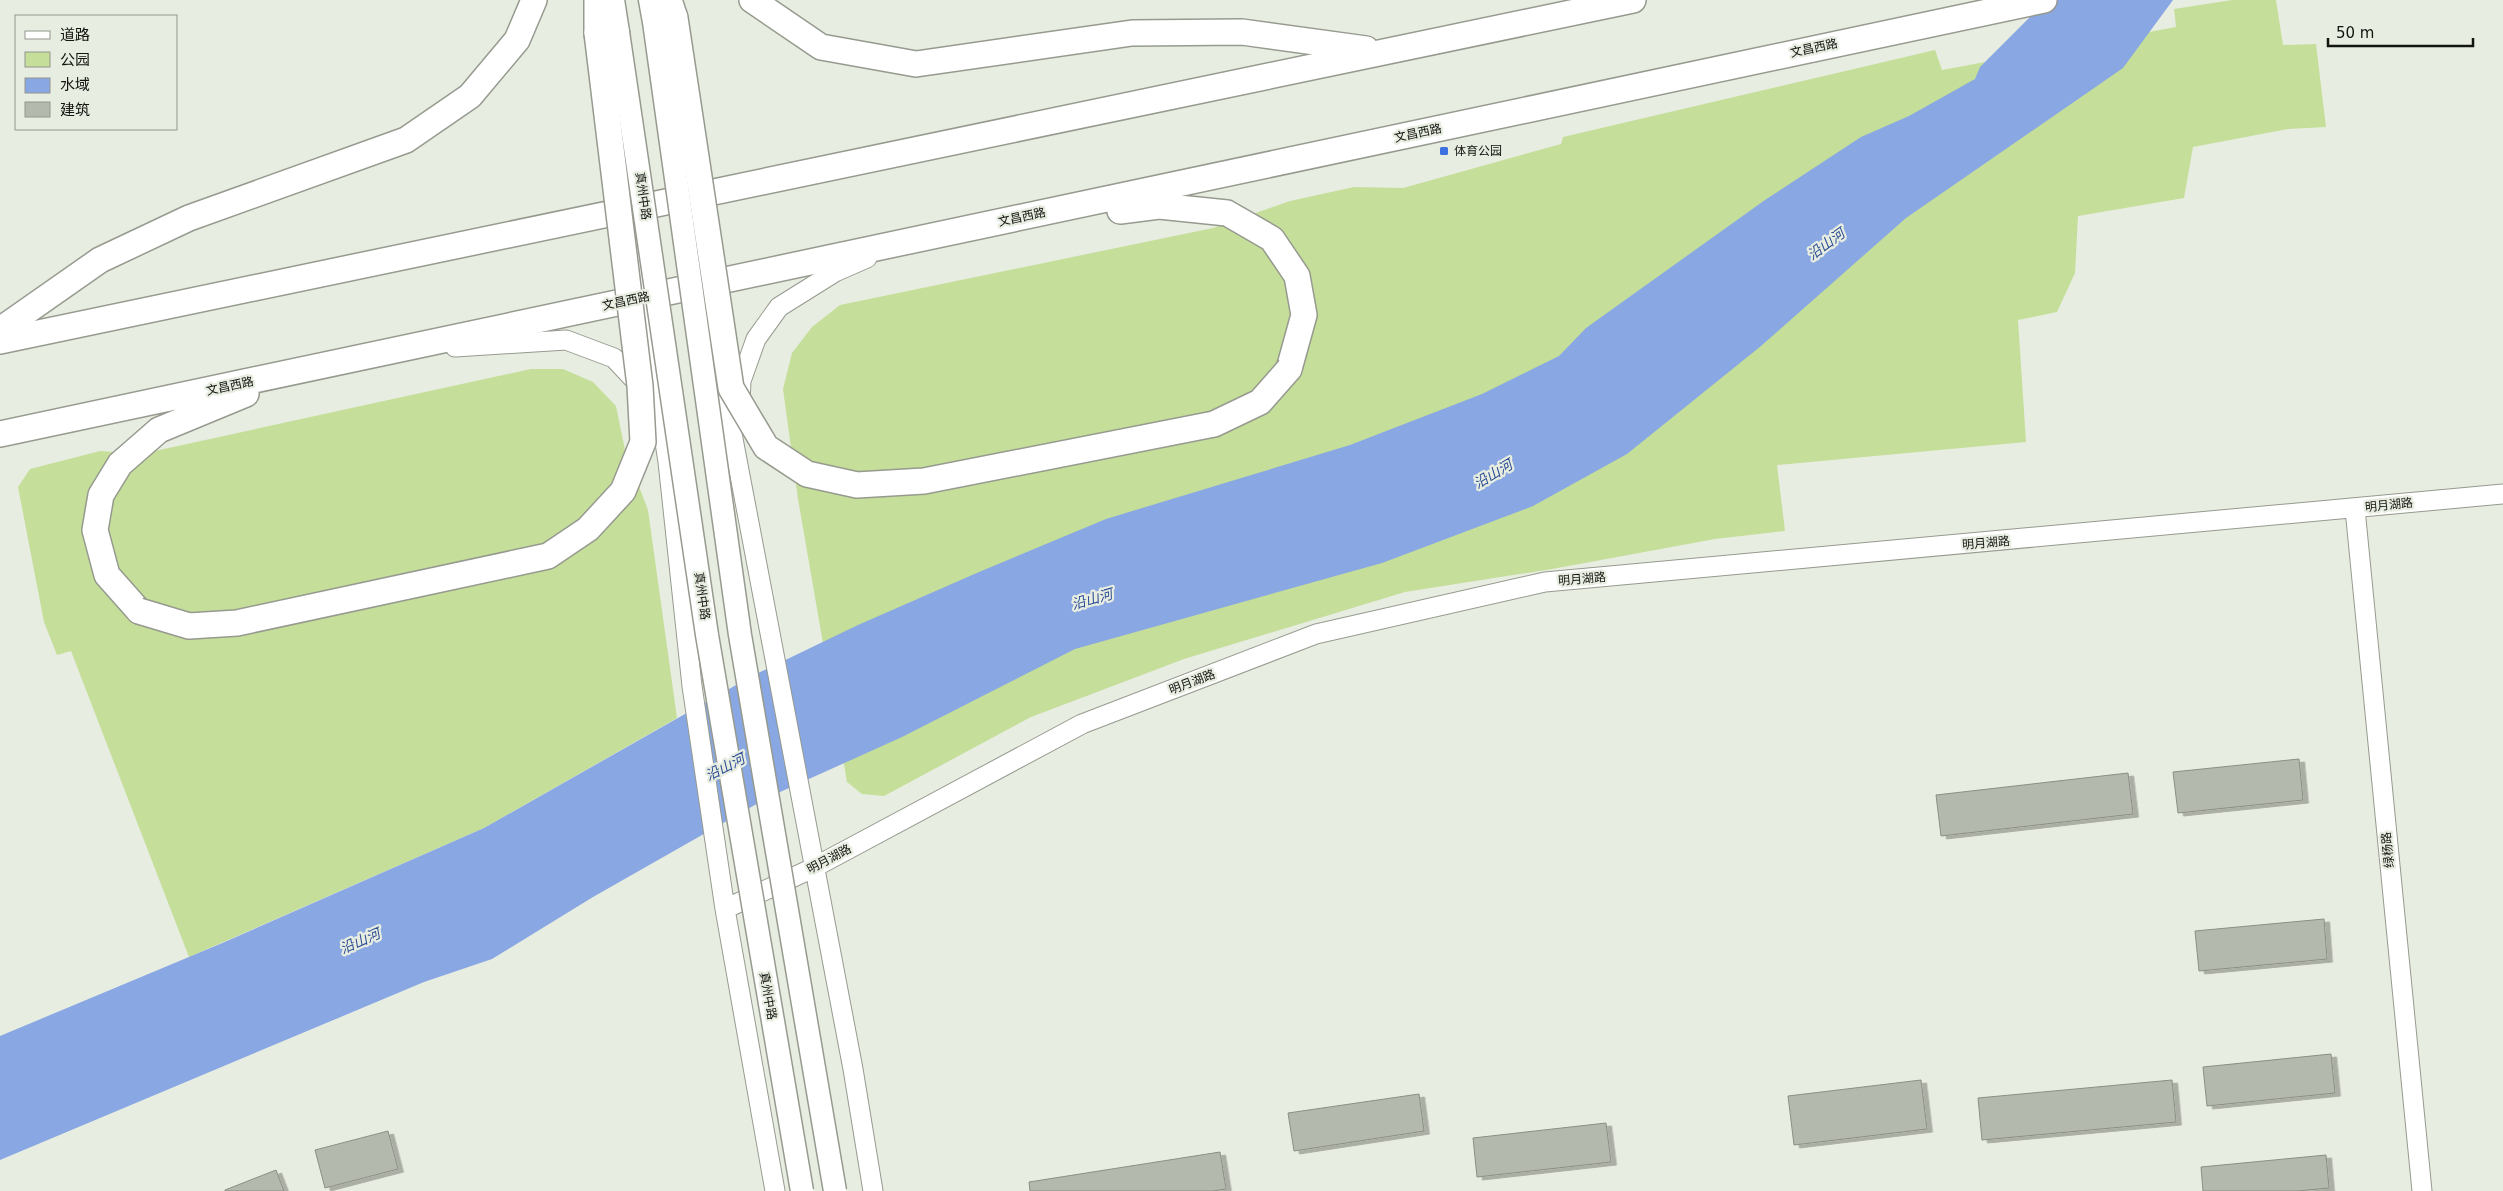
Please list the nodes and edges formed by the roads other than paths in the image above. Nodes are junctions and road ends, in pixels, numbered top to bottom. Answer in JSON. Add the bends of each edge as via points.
{"nodes":[{"id":1,"x":534,"y":0,"type":"edge"},
{"id":2,"x":597,"y":0,"type":"edge"},
{"id":3,"x":613,"y":0,"type":"edge"},
{"id":4,"x":650,"y":0,"type":"edge"},
{"id":5,"x":752,"y":0,"type":"edge"},
{"id":6,"x":1633,"y":0,"type":"edge"},
{"id":7,"x":2034,"y":2,"type":"edge"},
{"id":8,"x":666,"y":13,"type":"edge"},
{"id":9,"x":608,"y":33,"type":"junction"},
{"id":10,"x":1386,"y":52,"type":"junction"},
{"id":11,"x":689,"y":197,"type":"junction"},
{"id":12,"x":632,"y":210,"type":"junction"},
{"id":13,"x":981,"y":226,"type":"junction"},
{"id":14,"x":903,"y":242,"type":"junction"},
{"id":15,"x":703,"y":284,"type":"junction"},
{"id":16,"x":642,"y":297,"type":"junction"},
{"id":17,"x":0,"y":330,"type":"edge"},
{"id":18,"x":0,"y":341,"type":"edge"},
{"id":19,"x":379,"y":354,"type":"junction"},
{"id":20,"x":301,"y":371,"type":"junction"},
{"id":21,"x":0,"y":434,"type":"edge"},
{"id":22,"x":737,"y":457,"type":"junction"},
{"id":23,"x":668,"y":462,"type":"junction"},
{"id":24,"x":2503,"y":494,"type":"edge"},
{"id":25,"x":2355,"y":509,"type":"junction"},
{"id":26,"x":814,"y":868,"type":"junction"},
{"id":27,"x":725,"y":909,"type":"junction"},
{"id":28,"x":775,"y":1191,"type":"edge"},
{"id":29,"x":802,"y":1191,"type":"edge"},
{"id":30,"x":835,"y":1191,"type":"edge"},
{"id":31,"x":873,"y":1191,"type":"edge"},
{"id":32,"x":2422,"y":1191,"type":"edge"}],
"edges":[{"from":1,"to":17,"type":"main road","via":[[517,40],[470,96],[406,140],[189,218],[100,260]]},
{"from":2,"to":9,"type":"main road"},
{"from":3,"to":9,"type":"main road","name":"真州中路"},
{"from":4,"to":8,"type":"main road"},
{"from":5,"to":10,"type":"main road","via":[[820,47],[916,64],[1132,33],[1242,32]]},
{"from":6,"to":10,"type":"main road"},
{"from":7,"to":13,"type":"main road","name":"文昌西路"},
{"from":8,"to":13,"type":"main road","bridge":true,"via":[[731,388],[766,447],[808,474],[857,485],[924,480],[1214,424],[1260,402],[1289,369],[1304,315],[1297,276],[1272,239],[1227,213],[1159,206]]},
{"from":8,"to":30,"type":"main road","bridge":true,"via":[[740,635]]},
{"from":9,"to":20,"type":"main road","bridge":true,"via":[[640,386],[642,442],[623,491],[588,529],[548,556],[237,623],[189,626],[139,611],[107,575],[95,530],[102,495],[120,464],[159,430]]},
{"from":9,"to":29,"type":"main road","name":"真州中路","bridge":true},
{"from":10,"to":11,"type":"main road"},
{"from":11,"to":12,"type":"main road"},
{"from":11,"to":15,"type":"street"},
{"from":12,"to":16,"type":"street","name":"真州中路"},
{"from":12,"to":18,"type":"main road"},
{"from":13,"to":14,"type":"main road","name":"文昌西路"},
{"from":14,"to":15,"type":"main road","name":"文昌西路"},
{"from":14,"to":22,"type":"street","via":[[835,272],[779,307],[756,339],[741,381]]},
{"from":15,"to":16,"type":"main road","name":"文昌西路"},
{"from":15,"to":22,"type":"street"},
{"from":16,"to":19,"type":"main road","name":"文昌西路"},
{"from":16,"to":23,"type":"street","name":"真州中路"},
{"from":19,"to":20,"type":"main road","name":"文昌西路"},
{"from":19,"to":23,"type":"street","via":[[566,340],[614,358],[647,393]]},
{"from":20,"to":21,"type":"main road","name":"文昌西路"},
{"from":22,"to":26,"type":"street"},
{"from":23,"to":27,"type":"street","name":"真州中路","via":[[692,686]]},
{"from":24,"to":25,"type":"street","name":"明月湖路"},
{"from":25,"to":26,"type":"street","name":"明月湖路","via":[[1545,582],[1316,634],[1082,724]]},
{"from":25,"to":32,"type":"street","name":"绿杨路"},
{"from":26,"to":27,"type":"street","name":"明月湖路"},
{"from":26,"to":31,"type":"street"},
{"from":27,"to":28,"type":"street","name":"真州中路"}]}
